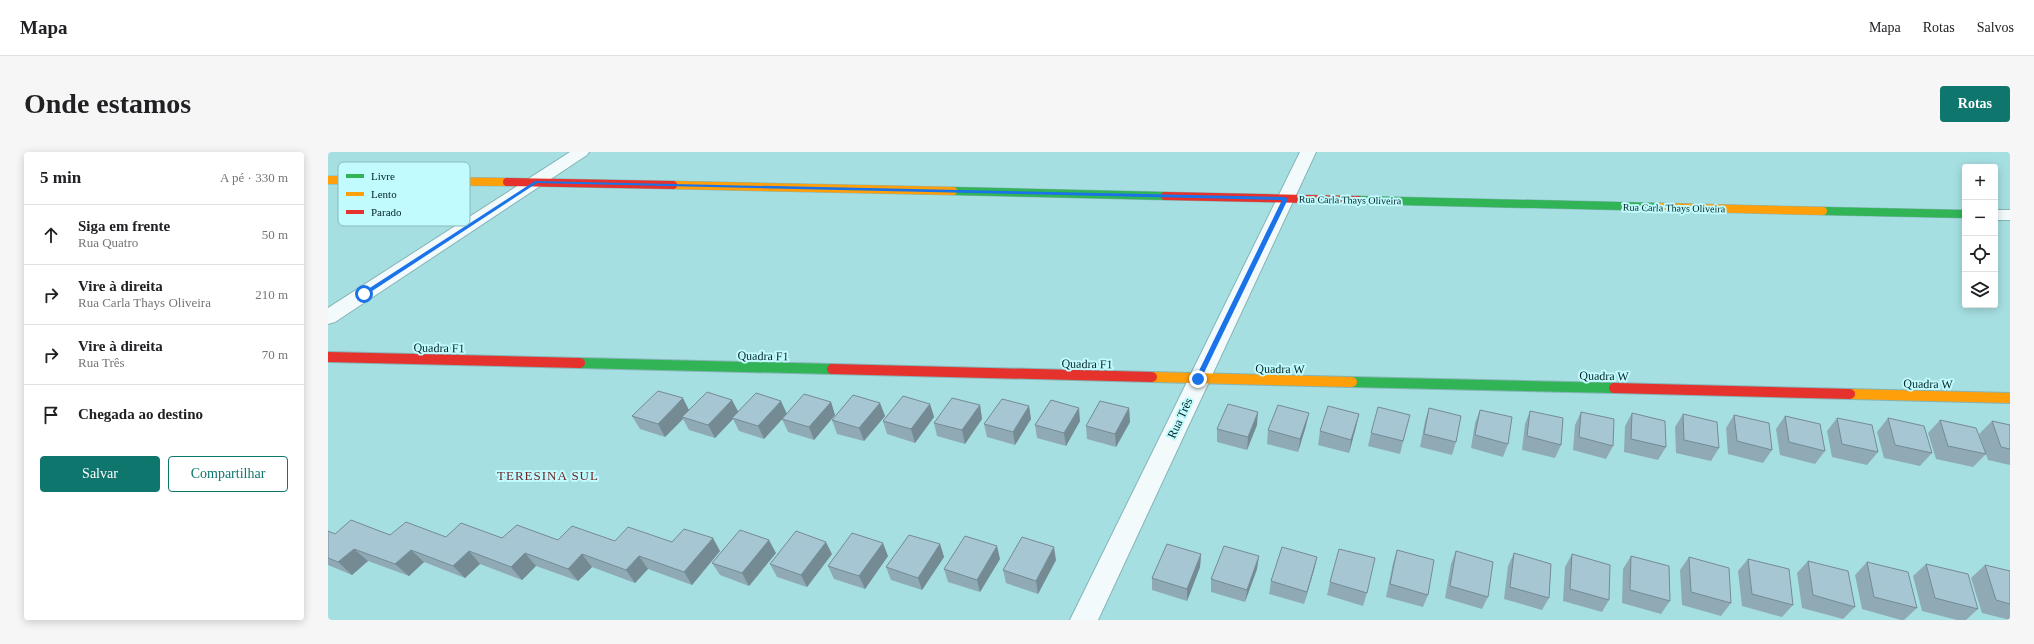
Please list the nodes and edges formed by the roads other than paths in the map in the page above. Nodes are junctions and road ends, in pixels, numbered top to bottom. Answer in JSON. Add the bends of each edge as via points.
{"nodes":[{"id":1,"x":582,"y":152,"type":"edge"},
{"id":2,"x":1308,"y":152,"type":"edge"},
{"id":3,"x":328,"y":180,"type":"edge"},
{"id":4,"x":338,"y":180,"type":"edge"},
{"id":5,"x":470,"y":181,"type":"edge"},
{"id":6,"x":536,"y":182,"type":"junction"},
{"id":7,"x":1285,"y":199,"type":"junction"},
{"id":8,"x":1962,"y":214,"type":"edge"},
{"id":9,"x":1998,"y":215,"type":"edge"},
{"id":10,"x":2010,"y":215,"type":"edge"},
{"id":11,"x":470,"y":225,"type":"edge"},
{"id":12,"x":468,"y":226,"type":"edge"},
{"id":13,"x":328,"y":317,"type":"edge"},
{"id":14,"x":328,"y":357,"type":"edge"},
{"id":15,"x":1198,"y":379,"type":"junction"},
{"id":16,"x":2010,"y":398,"type":"edge"},
{"id":17,"x":1084,"y":620,"type":"edge"}],
"edges":[{"from":1,"to":6,"type":"street"},
{"from":2,"to":7,"type":"street","name":"Rua Três"},
{"from":3,"to":4,"type":"street","name":"Rua Carla Thays Oliveira"},
{"from":5,"to":6,"type":"street","name":"Rua Carla Thays Oliveira"},
{"from":6,"to":7,"type":"street","name":"Rua Carla Thays Oliveira"},
{"from":6,"to":11,"type":"street"},
{"from":7,"to":8,"type":"street","name":"Rua Carla Thays Oliveira"},
{"from":7,"to":15,"type":"street","name":"Rua Três"},
{"from":9,"to":10,"type":"street"},
{"from":12,"to":13,"type":"street"},
{"from":14,"to":15,"type":"street","name":"Quadra F1"},
{"from":15,"to":16,"type":"street","name":"Quadra W"},
{"from":15,"to":17,"type":"street","name":"Rua Três"}]}
